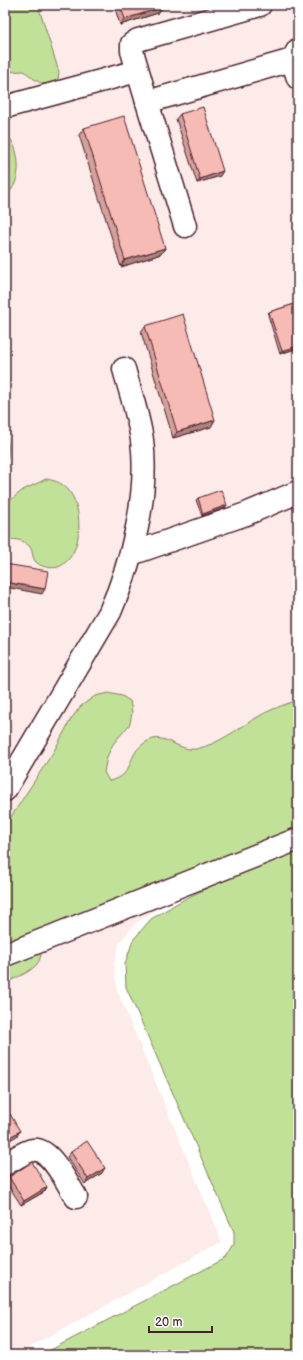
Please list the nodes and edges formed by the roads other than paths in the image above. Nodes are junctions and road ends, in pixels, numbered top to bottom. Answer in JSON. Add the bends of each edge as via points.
{"nodes":[{"id":1,"x":260,"y":5,"type":"edge"},
{"id":2,"x":296,"y":62,"type":"edge"},
{"id":3,"x":138,"y":70,"type":"junction"},
{"id":4,"x":147,"y":102,"type":"junction"},
{"id":5,"x":5,"y":107,"type":"edge"},
{"id":6,"x":185,"y":226,"type":"dead end"},
{"id":7,"x":124,"y":369,"type":"dead end"},
{"id":8,"x":298,"y":492,"type":"edge"},
{"id":9,"x":131,"y":554,"type":"junction"},
{"id":10,"x":5,"y":790,"type":"edge"},
{"id":11,"x":298,"y":839,"type":"edge"},
{"id":12,"x":5,"y":956,"type":"edge"},
{"id":13,"x":5,"y":1164,"type":"edge"},
{"id":14,"x":76,"y":1197,"type":"dead end"}],
"edges":[{"from":1,"to":3,"type":"lane","via":[[138,40],[132,44],[132,51]]},
{"from":2,"to":4,"type":"lane"},
{"from":3,"to":4,"type":"lane"},
{"from":3,"to":5,"type":"lane"},
{"from":4,"to":6,"type":"lane"},
{"from":7,"to":9,"type":"lane","via":[[142,439],[144,464],[141,504]]},
{"from":8,"to":9,"type":"lane","via":[[246,514]]},
{"from":9,"to":10,"type":"lane","via":[[121,588],[110,612]]},
{"from":11,"to":12,"type":"lane"},
{"from":13,"to":14,"type":"lane","via":[[33,1150],[41,1150],[49,1156]]}]}
